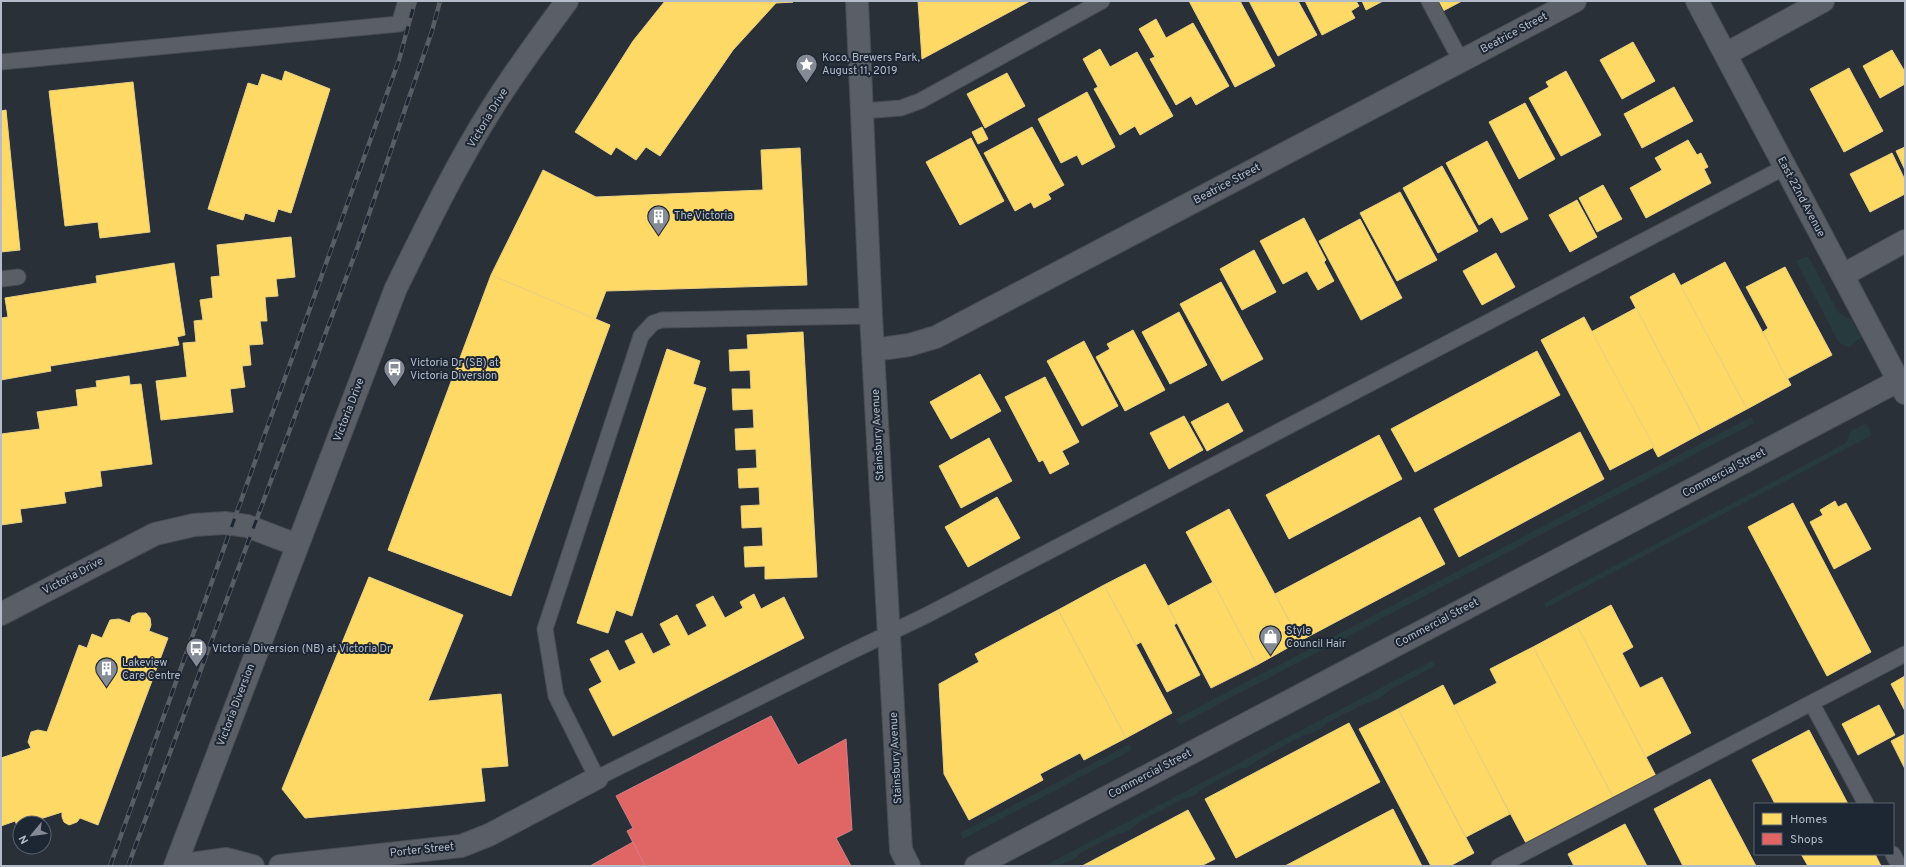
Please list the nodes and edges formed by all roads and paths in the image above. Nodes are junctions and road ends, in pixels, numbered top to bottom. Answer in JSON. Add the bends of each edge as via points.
{"nodes":[{"id":1,"x":406,"y":1,"type":"edge"},
{"id":2,"x":567,"y":1,"type":"edge"},
{"id":3,"x":857,"y":1,"type":"edge"},
{"id":4,"x":1102,"y":1,"type":"edge"},
{"id":5,"x":1429,"y":1,"type":"edge"},
{"id":6,"x":1575,"y":1,"type":"edge"},
{"id":7,"x":1697,"y":1,"type":"edge"},
{"id":8,"x":1823,"y":1,"type":"edge"},
{"id":9,"x":1726,"y":54,"type":"junction"},
{"id":10,"x":1461,"y":60,"type":"junction"},
{"id":11,"x":1,"y":62,"type":"edge"},
{"id":12,"x":862,"y":111,"type":"junction"},
{"id":13,"x":1785,"y":166,"type":"junction"},
{"id":14,"x":1905,"y":241,"type":"edge"},
{"id":15,"x":1843,"y":275,"type":"junction"},
{"id":16,"x":18,"y":277,"type":"dead end"},
{"id":17,"x":1,"y":279,"type":"edge"},
{"id":18,"x":871,"y":316,"type":"junction"},
{"id":19,"x":873,"y":350,"type":"junction"},
{"id":20,"x":1902,"y":387,"type":"edge"},
{"id":21,"x":297,"y":545,"type":"junction"},
{"id":22,"x":1,"y":614,"type":"edge"},
{"id":23,"x":890,"y":633,"type":"junction"},
{"id":24,"x":1905,"y":654,"type":"edge"},
{"id":25,"x":1812,"y":704,"type":"junction"},
{"id":26,"x":597,"y":778,"type":"junction"},
{"id":27,"x":1865,"y":803,"type":"edge"},
{"id":28,"x":1894,"y":855,"type":"edge"},
{"id":29,"x":175,"y":866,"type":"edge"},
{"id":30,"x":253,"y":866,"type":"edge"},
{"id":31,"x":280,"y":866,"type":"edge"},
{"id":32,"x":909,"y":866,"type":"edge"},
{"id":33,"x":976,"y":866,"type":"edge"},
{"id":34,"x":1499,"y":866,"type":"edge"},
{"id":35,"x":1899,"y":866,"type":"edge"}],
"edges":[{"from":1,"to":11,"type":"lane","via":[[399,24]]},
{"from":2,"to":21,"type":"street","name":"Victoria Drive","via":[[491,108],[437,206],[396,288]]},
{"from":3,"to":12,"type":"street","name":"Stainsbury Avenue"},
{"from":4,"to":12,"type":"lane","via":[[920,101],[901,108]]},
{"from":5,"to":10,"type":"lane"},
{"from":6,"to":10,"type":"street","name":"Beatrice Street"},
{"from":7,"to":9,"type":"street","name":"East 22nd Avenue"},
{"from":8,"to":9,"type":"street"},
{"from":9,"to":13,"type":"street","name":"East 22nd Avenue"},
{"from":10,"to":19,"type":"street","name":"Beatrice Street","via":[[936,337],[909,345]]},
{"from":12,"to":18,"type":"street","name":"Stainsbury Avenue"},
{"from":13,"to":15,"type":"street","name":"East 22nd Avenue"},
{"from":13,"to":23,"type":"lane"},
{"from":14,"to":15,"type":"street"},
{"from":15,"to":20,"type":"street","name":"East 22nd Avenue"},
{"from":16,"to":17,"type":"lane"},
{"from":18,"to":19,"type":"street","name":"Stainsbury Avenue"},
{"from":18,"to":26,"type":"lane","via":[[662,320],[653,323],[641,336],[545,629],[556,696]]},
{"from":19,"to":23,"type":"street","name":"Stainsbury Avenue"},
{"from":20,"to":33,"type":"street","name":"Commercial Street"},
{"from":21,"to":22,"type":"street","name":"Victoria Drive","via":[[247,526],[226,523],[194,525],[155,534]]},
{"from":21,"to":29,"type":"street","name":"Victoria Diversion"},
{"from":23,"to":26,"type":"lane"},
{"from":23,"to":32,"type":"street","name":"Stainsbury Avenue","via":[[901,850]]},
{"from":24,"to":25,"type":"lane"},
{"from":25,"to":27,"type":"lane"},
{"from":25,"to":34,"type":"lane"},
{"from":26,"to":31,"type":"street","name":"Porter Street","via":[[461,846]]},
{"from":28,"to":35,"type":"lane"},
{"from":29,"to":30,"type":"street","via":[[227,859]]}]}
